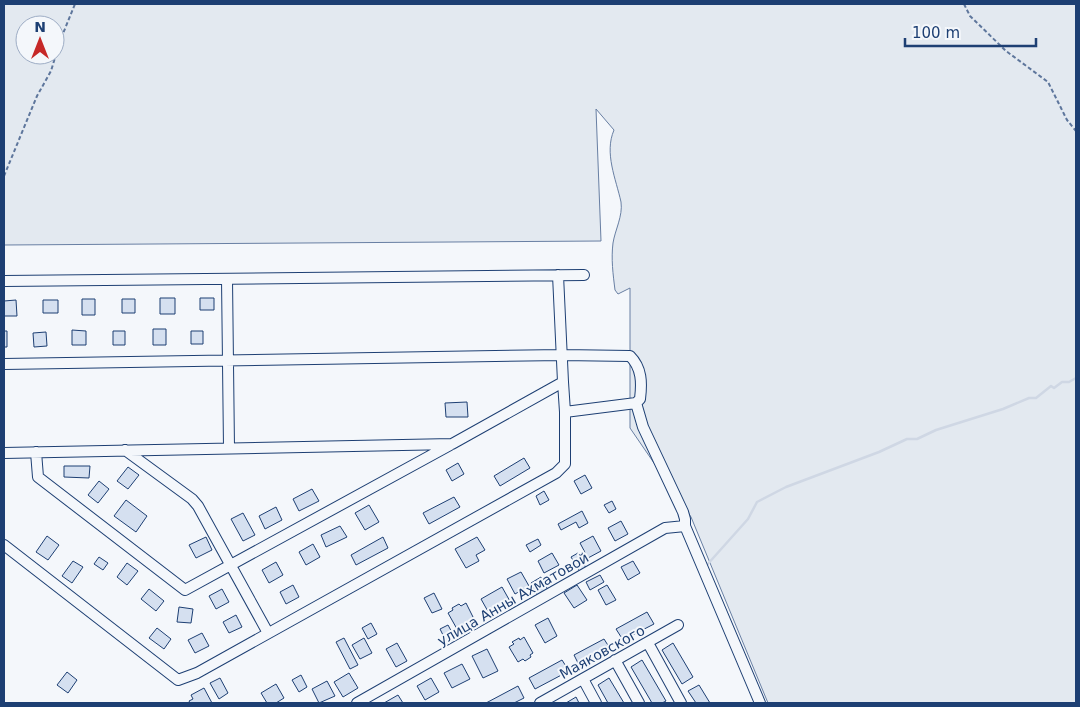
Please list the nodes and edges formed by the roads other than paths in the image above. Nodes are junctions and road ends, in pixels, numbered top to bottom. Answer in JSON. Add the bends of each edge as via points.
{"nodes":[{"id":1,"x":558,"y":274,"type":"junction"},
{"id":2,"x":584,"y":274,"type":"dead end"},
{"id":3,"x":227,"y":279,"type":"junction"},
{"id":4,"x":4,"y":281,"type":"edge"},
{"id":5,"x":562,"y":355,"type":"junction"},
{"id":6,"x":228,"y":361,"type":"junction"},
{"id":7,"x":4,"y":364,"type":"edge"},
{"id":8,"x":563,"y":382,"type":"junction"},
{"id":9,"x":636,"y":403,"type":"junction"},
{"id":10,"x":565,"y":412,"type":"junction"},
{"id":11,"x":452,"y":444,"type":"junction"},
{"id":12,"x":229,"y":448,"type":"junction"},
{"id":13,"x":125,"y":450,"type":"junction"},
{"id":14,"x":36,"y":452,"type":"junction"},
{"id":15,"x":4,"y":453,"type":"edge"},
{"id":16,"x":685,"y":526,"type":"junction"},
{"id":17,"x":4,"y":545,"type":"edge"},
{"id":18,"x":231,"y":565,"type":"junction"},
{"id":19,"x":678,"y":625,"type":"dead end"},
{"id":20,"x":268,"y":634,"type":"junction"},
{"id":21,"x":648,"y":643,"type":"junction"},
{"id":22,"x":615,"y":660,"type":"junction"},
{"id":23,"x":583,"y":679,"type":"junction"},
{"id":24,"x":547,"y":702,"type":"edge"},
{"id":25,"x":357,"y":703,"type":"edge"},
{"id":26,"x":596,"y":703,"type":"edge"},
{"id":27,"x":639,"y":703,"type":"edge"},
{"id":28,"x":681,"y":703,"type":"edge"},
{"id":29,"x":760,"y":703,"type":"edge"}],
"edges":[{"from":1,"to":2,"type":"lane"},
{"from":1,"to":3,"type":"lane"},
{"from":1,"to":5,"type":"lane"},
{"from":3,"to":4,"type":"lane"},
{"from":3,"to":6,"type":"lane"},
{"from":5,"to":6,"type":"lane"},
{"from":5,"to":8,"type":"lane"},
{"from":5,"to":9,"type":"lane","via":[[630,356],[641,374],[640,398]]},
{"from":6,"to":7,"type":"lane"},
{"from":6,"to":12,"type":"lane"},
{"from":8,"to":10,"type":"lane"},
{"from":8,"to":11,"type":"lane"},
{"from":9,"to":10,"type":"lane"},
{"from":9,"to":16,"type":"lane","via":[[643,426],[686,519]]},
{"from":10,"to":20,"type":"lane","via":[[565,464],[556,473]]},
{"from":11,"to":12,"type":"lane"},
{"from":11,"to":18,"type":"lane"},
{"from":12,"to":13,"type":"lane"},
{"from":13,"to":14,"type":"lane"},
{"from":13,"to":18,"type":"lane","via":[[192,499]]},
{"from":14,"to":15,"type":"lane"},
{"from":14,"to":18,"type":"lane","via":[[38,477],[185,590]]},
{"from":16,"to":25,"type":"lane","name":"улица Анны Ахматовой","via":[[666,528]]},
{"from":16,"to":29,"type":"lane"},
{"from":17,"to":20,"type":"lane","via":[[178,680]]},
{"from":18,"to":20,"type":"lane"},
{"from":19,"to":21,"type":"lane","name":"Маяковского"},
{"from":21,"to":22,"type":"lane","name":"Маяковского"},
{"from":21,"to":28,"type":"lane"},
{"from":22,"to":23,"type":"lane","name":"Маяковского"},
{"from":22,"to":27,"type":"lane"},
{"from":23,"to":24,"type":"lane","name":"Маяковского"},
{"from":23,"to":26,"type":"lane"}]}
